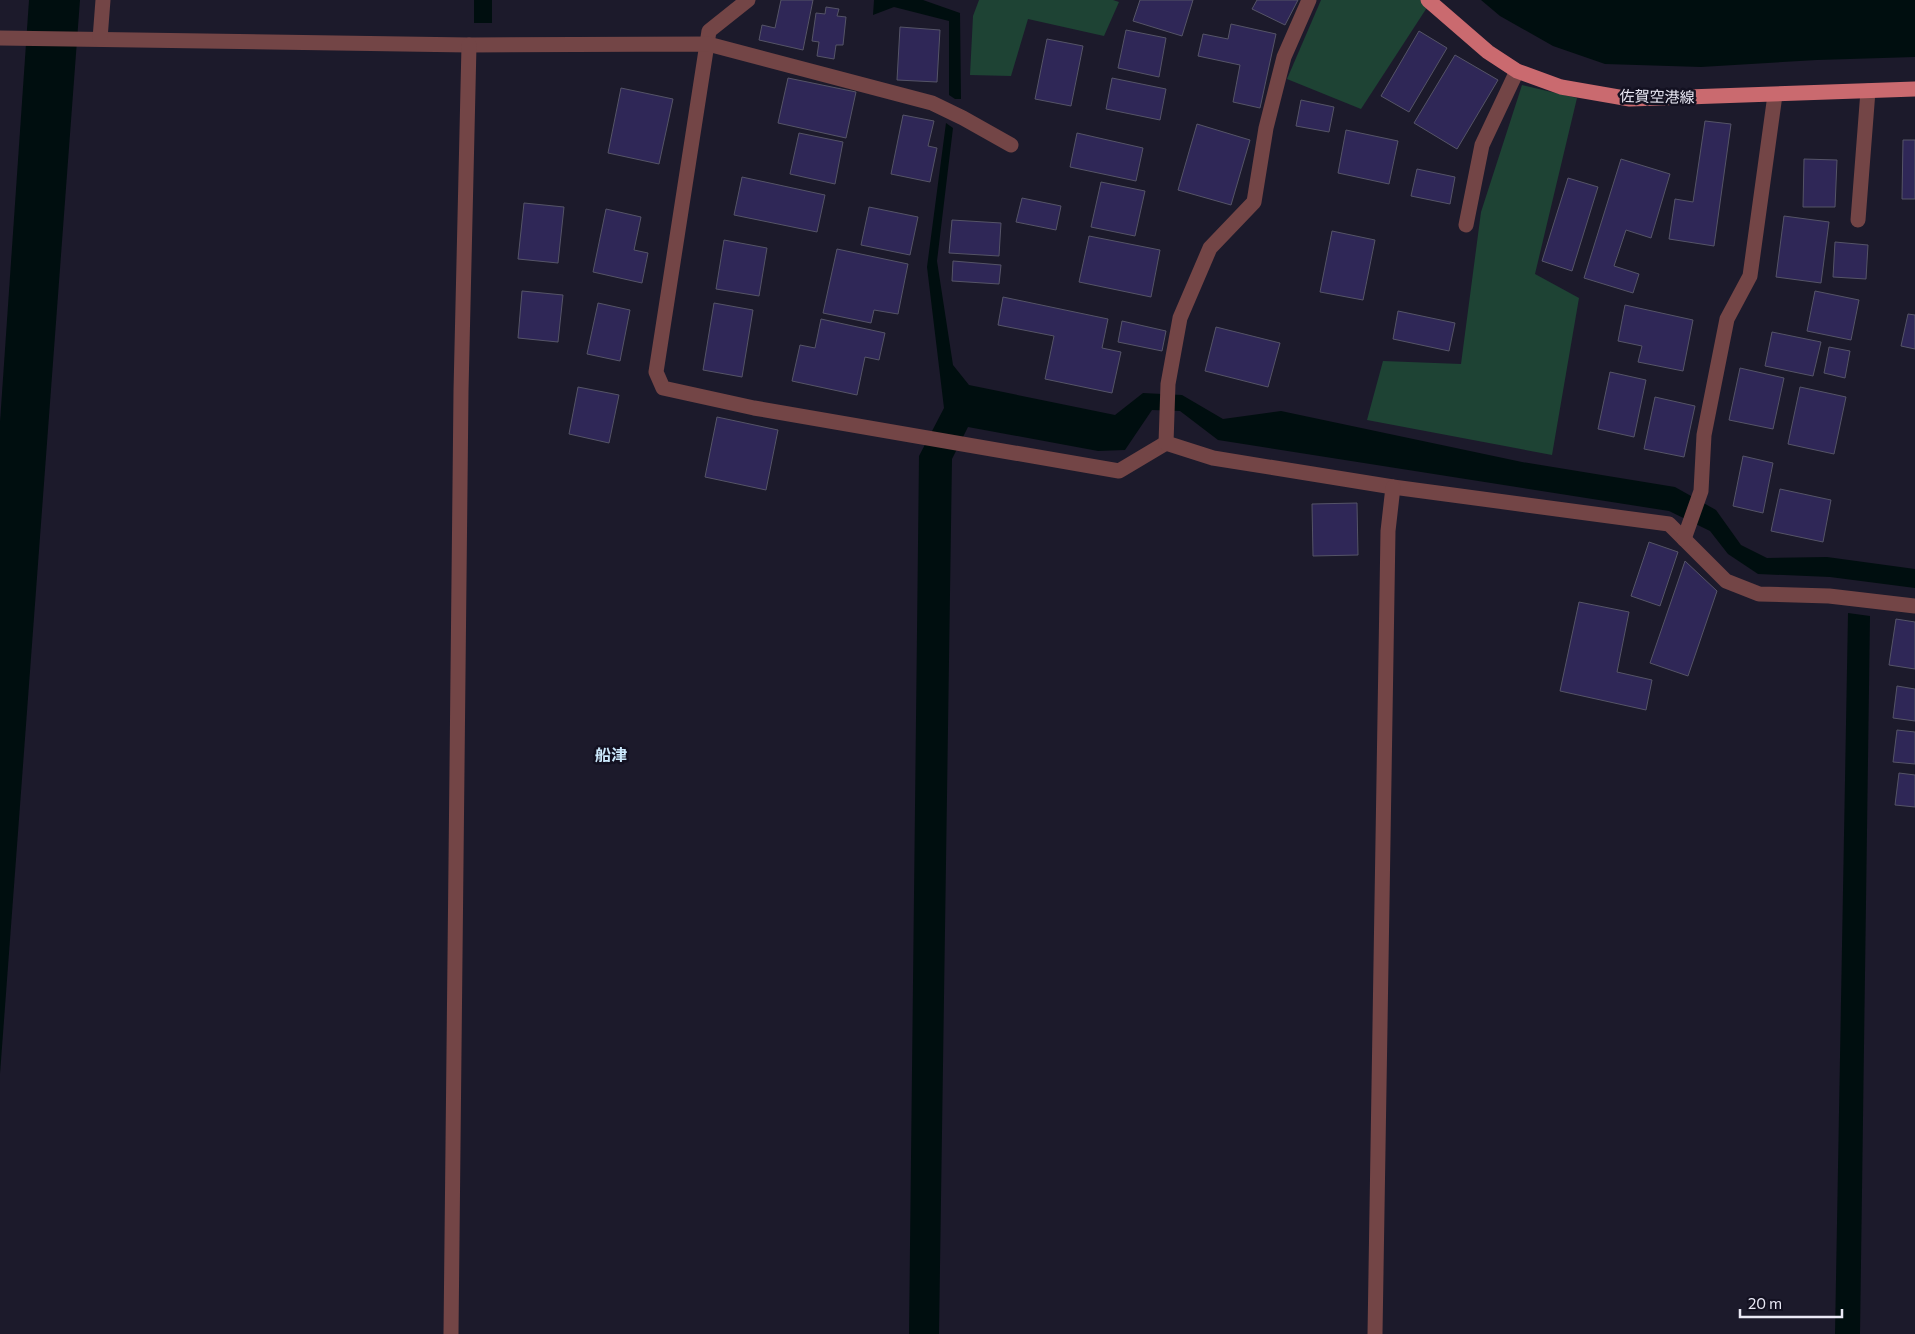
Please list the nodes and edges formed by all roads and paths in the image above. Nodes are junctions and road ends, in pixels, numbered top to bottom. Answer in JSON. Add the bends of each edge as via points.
{"nodes":[{"id":1,"x":103,"y":0,"type":"edge"},
{"id":2,"x":748,"y":0,"type":"edge"},
{"id":3,"x":1309,"y":0,"type":"edge"},
{"id":4,"x":1428,"y":0,"type":"edge"},
{"id":5,"x":5,"y":38,"type":"edge"},
{"id":6,"x":93,"y":39,"type":"junction"},
{"id":7,"x":708,"y":44,"type":"junction"},
{"id":8,"x":469,"y":45,"type":"junction"},
{"id":9,"x":1517,"y":71,"type":"junction"},
{"id":10,"x":1915,"y":89,"type":"edge"},
{"id":11,"x":1868,"y":91,"type":"junction"},
{"id":12,"x":1775,"y":95,"type":"junction"},
{"id":13,"x":1011,"y":145,"type":"dead end"},
{"id":14,"x":1858,"y":220,"type":"dead end"},
{"id":15,"x":1466,"y":225,"type":"dead end"},
{"id":16,"x":1166,"y":444,"type":"junction"},
{"id":17,"x":1393,"y":488,"type":"junction"},
{"id":18,"x":1684,"y":539,"type":"junction"},
{"id":19,"x":1915,"y":606,"type":"edge"},
{"id":20,"x":451,"y":1334,"type":"edge"},
{"id":21,"x":1375,"y":1334,"type":"edge"}],
"edges":[{"from":1,"to":6,"type":"street"},
{"from":2,"to":7,"type":"street","via":[[710,31]]},
{"from":3,"to":16,"type":"street","via":[[1284,57],[1266,128],[1254,202],[1210,248],[1180,318],[1168,384]]},
{"from":4,"to":9,"type":"main road","name":"佐賀空港線","via":[[1488,52]]},
{"from":5,"to":6,"type":"street"},
{"from":6,"to":8,"type":"street"},
{"from":7,"to":8,"type":"street"},
{"from":7,"to":13,"type":"street","via":[[932,103]]},
{"from":7,"to":16,"type":"street","via":[[656,372],[663,388],[754,408],[1119,471]]},
{"from":8,"to":20,"type":"street","via":[[460,391]]},
{"from":9,"to":12,"type":"main road","name":"佐賀空港線","via":[[1561,87],[1630,98]]},
{"from":9,"to":15,"type":"street","via":[[1482,145]]},
{"from":10,"to":11,"type":"main road","name":"佐賀空港線"},
{"from":11,"to":12,"type":"main road","name":"佐賀空港線"},
{"from":11,"to":14,"type":"street"},
{"from":12,"to":18,"type":"street","via":[[1750,276],[1727,319],[1704,435],[1701,491]]},
{"from":16,"to":17,"type":"street","via":[[1212,458]]},
{"from":17,"to":18,"type":"street","via":[[1669,524]]},
{"from":17,"to":21,"type":"street","via":[[1388,531]]},
{"from":18,"to":19,"type":"street","via":[[1726,581],[1759,594],[1829,596]]}]}
